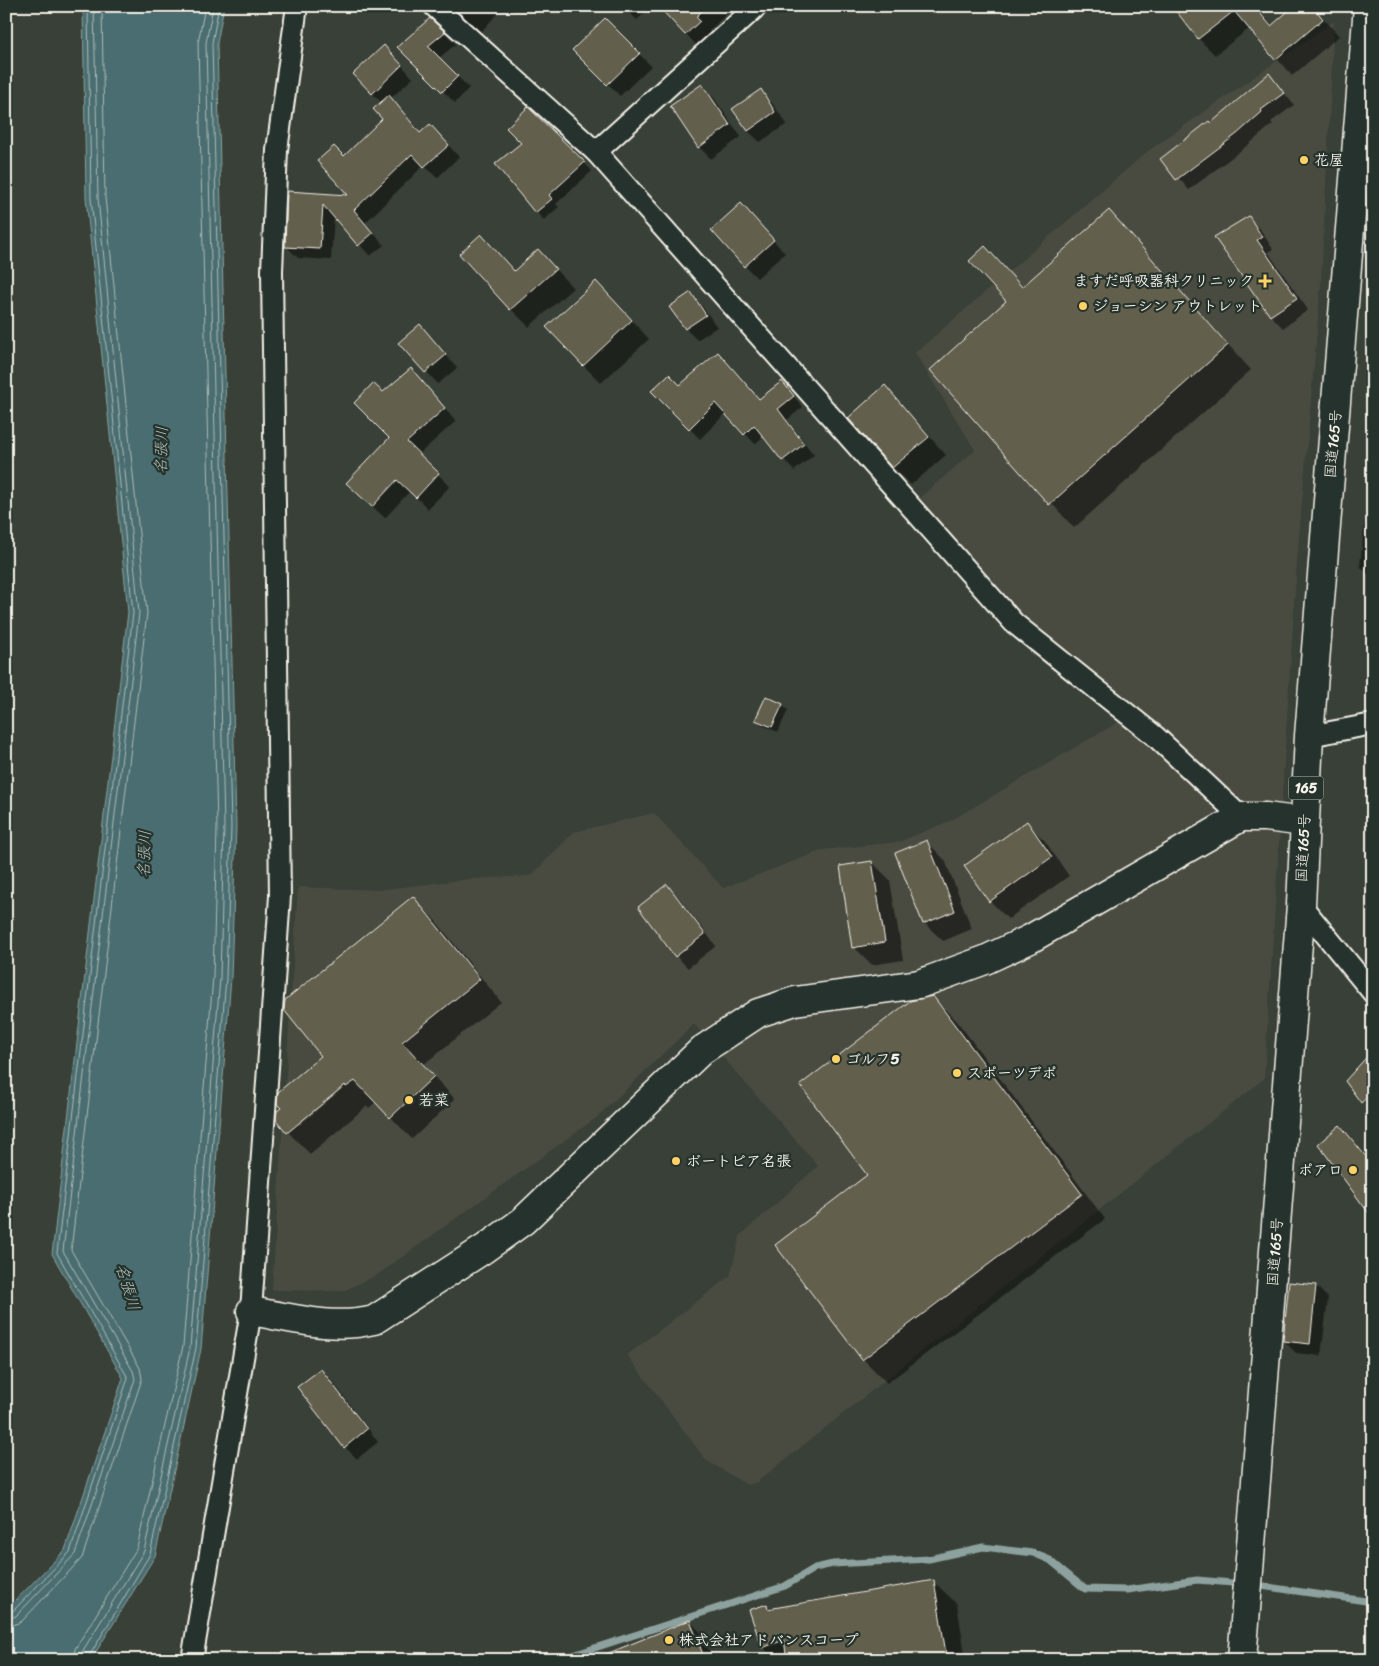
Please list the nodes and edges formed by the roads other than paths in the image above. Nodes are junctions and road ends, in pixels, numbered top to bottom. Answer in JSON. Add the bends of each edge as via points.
{"nodes":[{"id":1,"x":297,"y":6,"type":"edge"},
{"id":2,"x":434,"y":6,"type":"edge"},
{"id":3,"x":757,"y":6,"type":"edge"},
{"id":4,"x":1368,"y":6,"type":"edge"},
{"id":5,"x":596,"y":152,"type":"junction"},
{"id":6,"x":1373,"y":724,"type":"edge"},
{"id":7,"x":1309,"y":736,"type":"junction"},
{"id":8,"x":1241,"y":817,"type":"junction"},
{"id":9,"x":1304,"y":822,"type":"junction"},
{"id":10,"x":1301,"y":905,"type":"junction"},
{"id":11,"x":1373,"y":992,"type":"edge"},
{"id":12,"x":251,"y":1311,"type":"junction"},
{"id":13,"x":192,"y":1660,"type":"edge"},
{"id":14,"x":1242,"y":1660,"type":"edge"}],
"edges":[{"from":1,"to":12,"type":"street","via":[[277,150],[272,271],[280,896]]},
{"from":2,"to":5,"type":"street"},
{"from":3,"to":5,"type":"street"},
{"from":4,"to":7,"type":"main road","name":"国道165号","number":"165"},
{"from":5,"to":8,"type":"street","via":[[1014,623],[1155,736]]},
{"from":6,"to":7,"type":"street"},
{"from":7,"to":9,"type":"main road","name":"国道165号","number":"165"},
{"from":8,"to":9,"type":"main road"},
{"from":8,"to":12,"type":"main road","via":[[1030,939],[985,960],[919,984],[795,1000],[758,1012],[702,1050],[523,1221],[374,1320],[353,1325],[329,1325]]},
{"from":9,"to":10,"type":"main road","name":"国道165号","number":"165"},
{"from":10,"to":11,"type":"street"},
{"from":10,"to":14,"type":"main road","name":"国道165号","number":"165"},
{"from":12,"to":13,"type":"street"}]}
